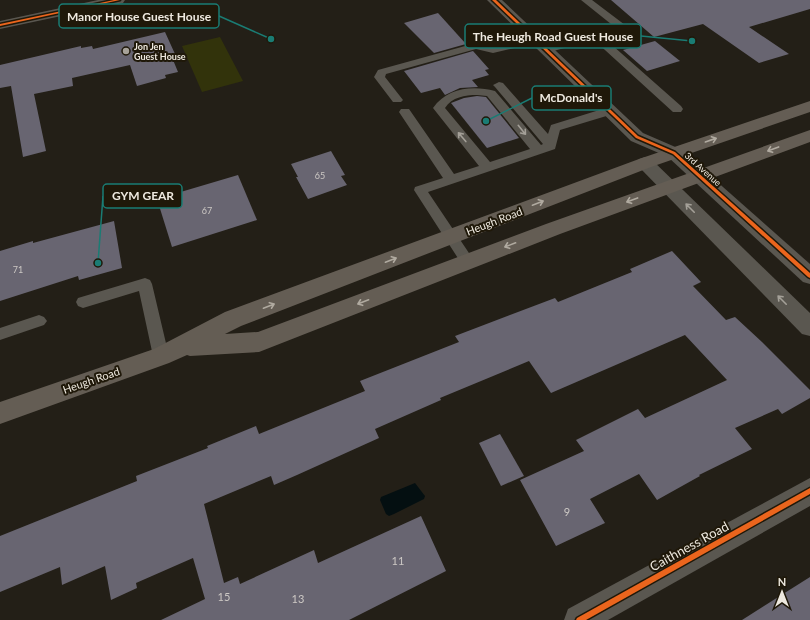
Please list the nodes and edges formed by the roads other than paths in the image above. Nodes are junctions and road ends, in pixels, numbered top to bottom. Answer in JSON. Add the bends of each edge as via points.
{"nodes":[{"id":1,"x":74,"y":0,"type":"edge"},
{"id":2,"x":118,"y":0,"type":"edge"},
{"id":3,"x":494,"y":0,"type":"edge"},
{"id":4,"x":586,"y":0,"type":"edge"},
{"id":5,"x":0,"y":16,"type":"edge"},
{"id":6,"x":0,"y":25,"type":"edge"},
{"id":7,"x":597,"y":37,"type":"junction"},
{"id":8,"x":541,"y":45,"type":"junction"},
{"id":9,"x":499,"y":85,"type":"dead end"},
{"id":10,"x":397,"y":100,"type":"dead end"},
{"id":11,"x":810,"y":106,"type":"edge"},
{"id":12,"x":677,"y":109,"type":"dead end"},
{"id":13,"x":609,"y":111,"type":"junction"},
{"id":14,"x":405,"y":112,"type":"dead end"},
{"id":15,"x":810,"y":136,"type":"edge"},
{"id":16,"x":637,"y":137,"type":"junction"},
{"id":17,"x":551,"y":146,"type":"junction"},
{"id":18,"x":538,"y":150,"type":"junction"},
{"id":19,"x":674,"y":153,"type":"junction"},
{"id":20,"x":645,"y":163,"type":"junction"},
{"id":21,"x":488,"y":167,"type":"junction"},
{"id":22,"x":700,"y":175,"type":"junction"},
{"id":23,"x":451,"y":179,"type":"junction"},
{"id":24,"x":669,"y":186,"type":"junction"},
{"id":25,"x":451,"y":237,"type":"junction"},
{"id":26,"x":468,"y":262,"type":"junction"},
{"id":27,"x":810,"y":276,"type":"edge"},
{"id":28,"x":83,"y":302,"type":"dead end"},
{"id":29,"x":39,"y":321,"type":"dead end"},
{"id":30,"x":810,"y":327,"type":"edge"},
{"id":31,"x":0,"y":334,"type":"edge"},
{"id":32,"x":182,"y":346,"type":"junction"},
{"id":33,"x":161,"y":356,"type":"junction"},
{"id":34,"x":0,"y":413,"type":"edge"},
{"id":35,"x":810,"y":491,"type":"edge"},
{"id":36,"x":579,"y":620,"type":"edge"}],
"edges":[{"from":1,"to":5,"type":"street"},
{"from":2,"to":6,"type":"street"},
{"from":3,"to":8,"type":"street","name":"3rd Avenue"},
{"from":4,"to":7,"type":"lane","via":[[621,27],[617,32]]},
{"from":7,"to":8,"type":"lane"},
{"from":7,"to":12,"type":"lane"},
{"from":8,"to":10,"type":"lane","via":[[493,50],[476,46],[382,72],[379,77]]},
{"from":8,"to":13,"type":"street","name":"3rd Avenue"},
{"from":9,"to":17,"type":"lane"},
{"from":19,"to":11,"type":"main road","name":"Heugh Road","one_way":true},
{"from":13,"to":16,"type":"street","name":"3rd Avenue"},
{"from":13,"to":17,"type":"lane","via":[[555,128]]},
{"from":14,"to":23,"type":"lane"},
{"from":15,"to":22,"type":"main road","name":"Heugh Road","one_way":true},
{"from":16,"to":19,"type":"street","name":"3rd Avenue"},
{"from":16,"to":20,"type":"street"},
{"from":17,"to":18,"type":"lane"},
{"from":18,"to":21,"type":"lane"},
{"from":21,"to":18,"type":"lane","one_way":true,"via":[[438,108],[441,102],[471,91],[491,94]]},
{"from":19,"to":20,"type":"main road","name":"Heugh Road"},
{"from":19,"to":22,"type":"street","name":"3rd Avenue"},
{"from":20,"to":24,"type":"street"},
{"from":25,"to":20,"type":"main road","name":"Heugh Road","one_way":true},
{"from":21,"to":23,"type":"lane"},
{"from":22,"to":24,"type":"main road","name":"Heugh Road"},
{"from":22,"to":27,"type":"street","name":"3rd Avenue"},
{"from":23,"to":25,"type":"lane","via":[[420,190]]},
{"from":24,"to":26,"type":"main road","name":"Heugh Road","one_way":true},
{"from":30,"to":24,"type":"street","one_way":true},
{"from":25,"to":26,"type":"lane"},
{"from":32,"to":25,"type":"main road","name":"Heugh Road","one_way":true,"via":[[233,319]]},
{"from":26,"to":32,"type":"main road","name":"Heugh Road","one_way":true,"via":[[259,342]]},
{"from":28,"to":33,"type":"lane","via":[[145,284]]},
{"from":29,"to":31,"type":"lane"},
{"from":32,"to":33,"type":"main road","name":"Heugh Road"},
{"from":33,"to":34,"type":"main road","name":"Heugh Road"},
{"from":35,"to":36,"type":"street","name":"Caithness Road"}]}
